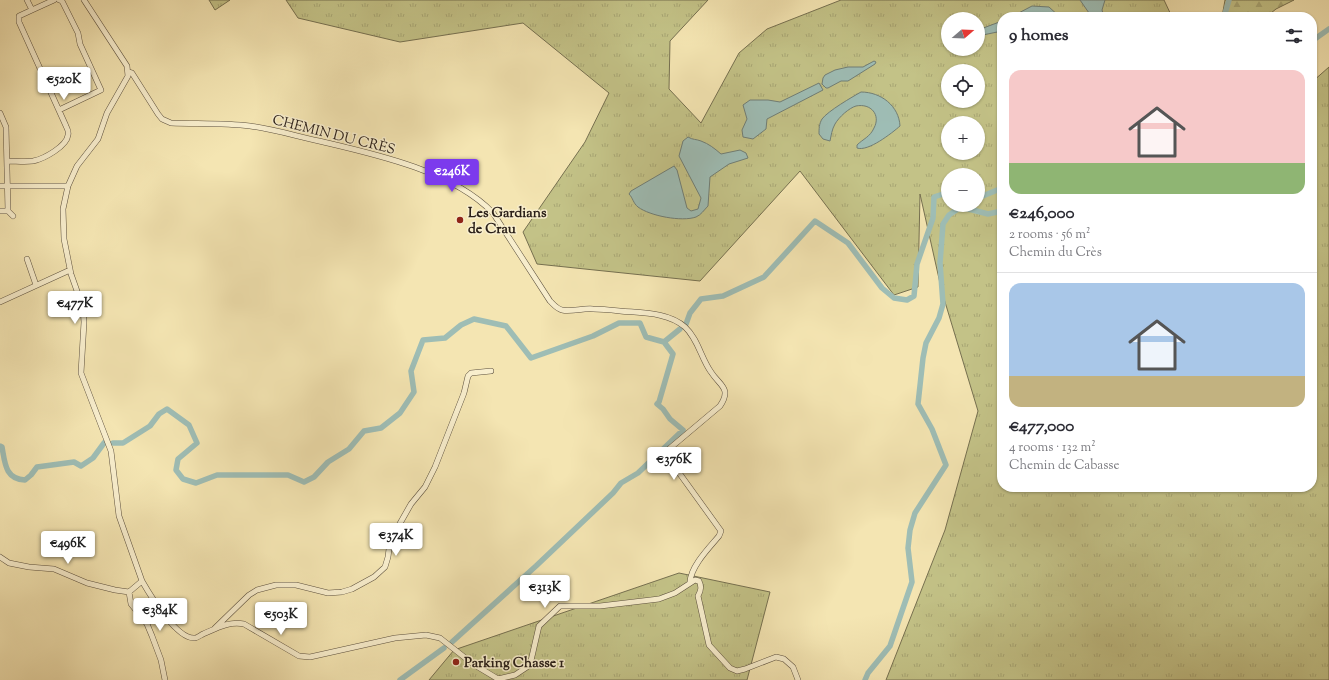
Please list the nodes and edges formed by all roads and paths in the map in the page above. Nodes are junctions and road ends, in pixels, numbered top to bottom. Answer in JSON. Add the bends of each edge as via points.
{"nodes":[{"id":1,"x":27,"y":0,"type":"edge"},
{"id":2,"x":54,"y":0,"type":"edge"},
{"id":3,"x":59,"y":0,"type":"edge"},
{"id":4,"x":84,"y":0,"type":"edge"},
{"id":5,"x":32,"y":10,"type":"junction"},
{"id":6,"x":128,"y":72,"type":"junction"},
{"id":7,"x":59,"y":110,"type":"junction"},
{"id":8,"x":0,"y":113,"type":"edge"},
{"id":9,"x":7,"y":161,"type":"junction"},
{"id":10,"x":0,"y":186,"type":"edge"},
{"id":11,"x":8,"y":186,"type":"junction"},
{"id":12,"x":68,"y":186,"type":"junction"},
{"id":13,"x":0,"y":211,"type":"edge"},
{"id":14,"x":8,"y":211,"type":"junction"},
{"id":15,"x":13,"y":216,"type":"dead end"},
{"id":16,"x":27,"y":259,"type":"dead end"},
{"id":17,"x":70,"y":270,"type":"junction"},
{"id":18,"x":36,"y":285,"type":"junction"},
{"id":19,"x":0,"y":302,"type":"edge"},
{"id":20,"x":491,"y":371,"type":"dead end"},
{"id":21,"x":0,"y":556,"type":"edge"},
{"id":22,"x":142,"y":581,"type":"junction"},
{"id":23,"x":690,"y":582,"type":"junction"},
{"id":24,"x":129,"y":592,"type":"junction"},
{"id":25,"x":213,"y":630,"type":"junction"},
{"id":26,"x":165,"y":680,"type":"edge"},
{"id":27,"x":798,"y":680,"type":"edge"}],
"edges":[{"from":1,"to":5,"type":"street"},
{"from":2,"to":5,"type":"street"},
{"from":3,"to":7,"type":"street","via":[[62,0],[78,33],[80,44],[101,90]]},
{"from":4,"to":6,"type":"street","via":[[127,66]]},
{"from":5,"to":7,"type":"street","via":[[20,16],[19,22]]},
{"from":6,"to":12,"type":"street","via":[[107,113],[98,139],[77,166]]},
{"from":6,"to":23,"type":"street","name":"CHEMIN DU CRÈS","via":[[132,73],[158,114],[172,123],[251,126],[348,148],[434,174],[469,192],[493,213],[556,308],[593,308],[657,315],[674,320],[684,327],[692,335],[711,372],[723,386],[725,398],[720,406],[669,449],[668,454],[721,531],[699,560]]},
{"from":7,"to":9,"type":"street","via":[[68,134],[66,140],[53,153],[32,161]]},
{"from":8,"to":9,"type":"street","via":[[6,127]]},
{"from":9,"to":11,"type":"street"},
{"from":10,"to":11,"type":"street"},
{"from":11,"to":12,"type":"street"},
{"from":11,"to":14,"type":"street"},
{"from":12,"to":17,"type":"street","via":[[63,209],[64,240]]},
{"from":13,"to":14,"type":"street"},
{"from":14,"to":15,"type":"street"},
{"from":16,"to":18,"type":"street"},
{"from":17,"to":18,"type":"street"},
{"from":17,"to":22,"type":"street","via":[[83,308],[81,372],[111,451],[119,516]]},
{"from":18,"to":19,"type":"street"},
{"from":20,"to":25,"type":"street","via":[[471,373],[468,376],[462,399],[435,467],[390,541],[385,567],[352,589],[342,592],[328,593],[296,585],[276,585],[257,590]]},
{"from":21,"to":24,"type":"street","via":[[9,563],[54,569],[88,583]]},
{"from":22,"to":24,"type":"street"},
{"from":22,"to":25,"type":"street","via":[[156,606],[187,636],[195,638]]},
{"from":23,"to":25,"type":"street","via":[[676,593],[659,599],[600,606],[560,606],[540,626],[530,665],[515,675],[498,679],[472,664],[440,638],[426,635],[395,638],[310,657],[299,656],[244,624],[235,622]]},
{"from":23,"to":27,"type":"street","via":[[699,581],[701,586],[698,596],[709,645],[730,668],[737,671],[776,657],[784,659],[793,667]]},
{"from":24,"to":26,"type":"street","via":[[131,604],[147,624],[152,636]]}]}
